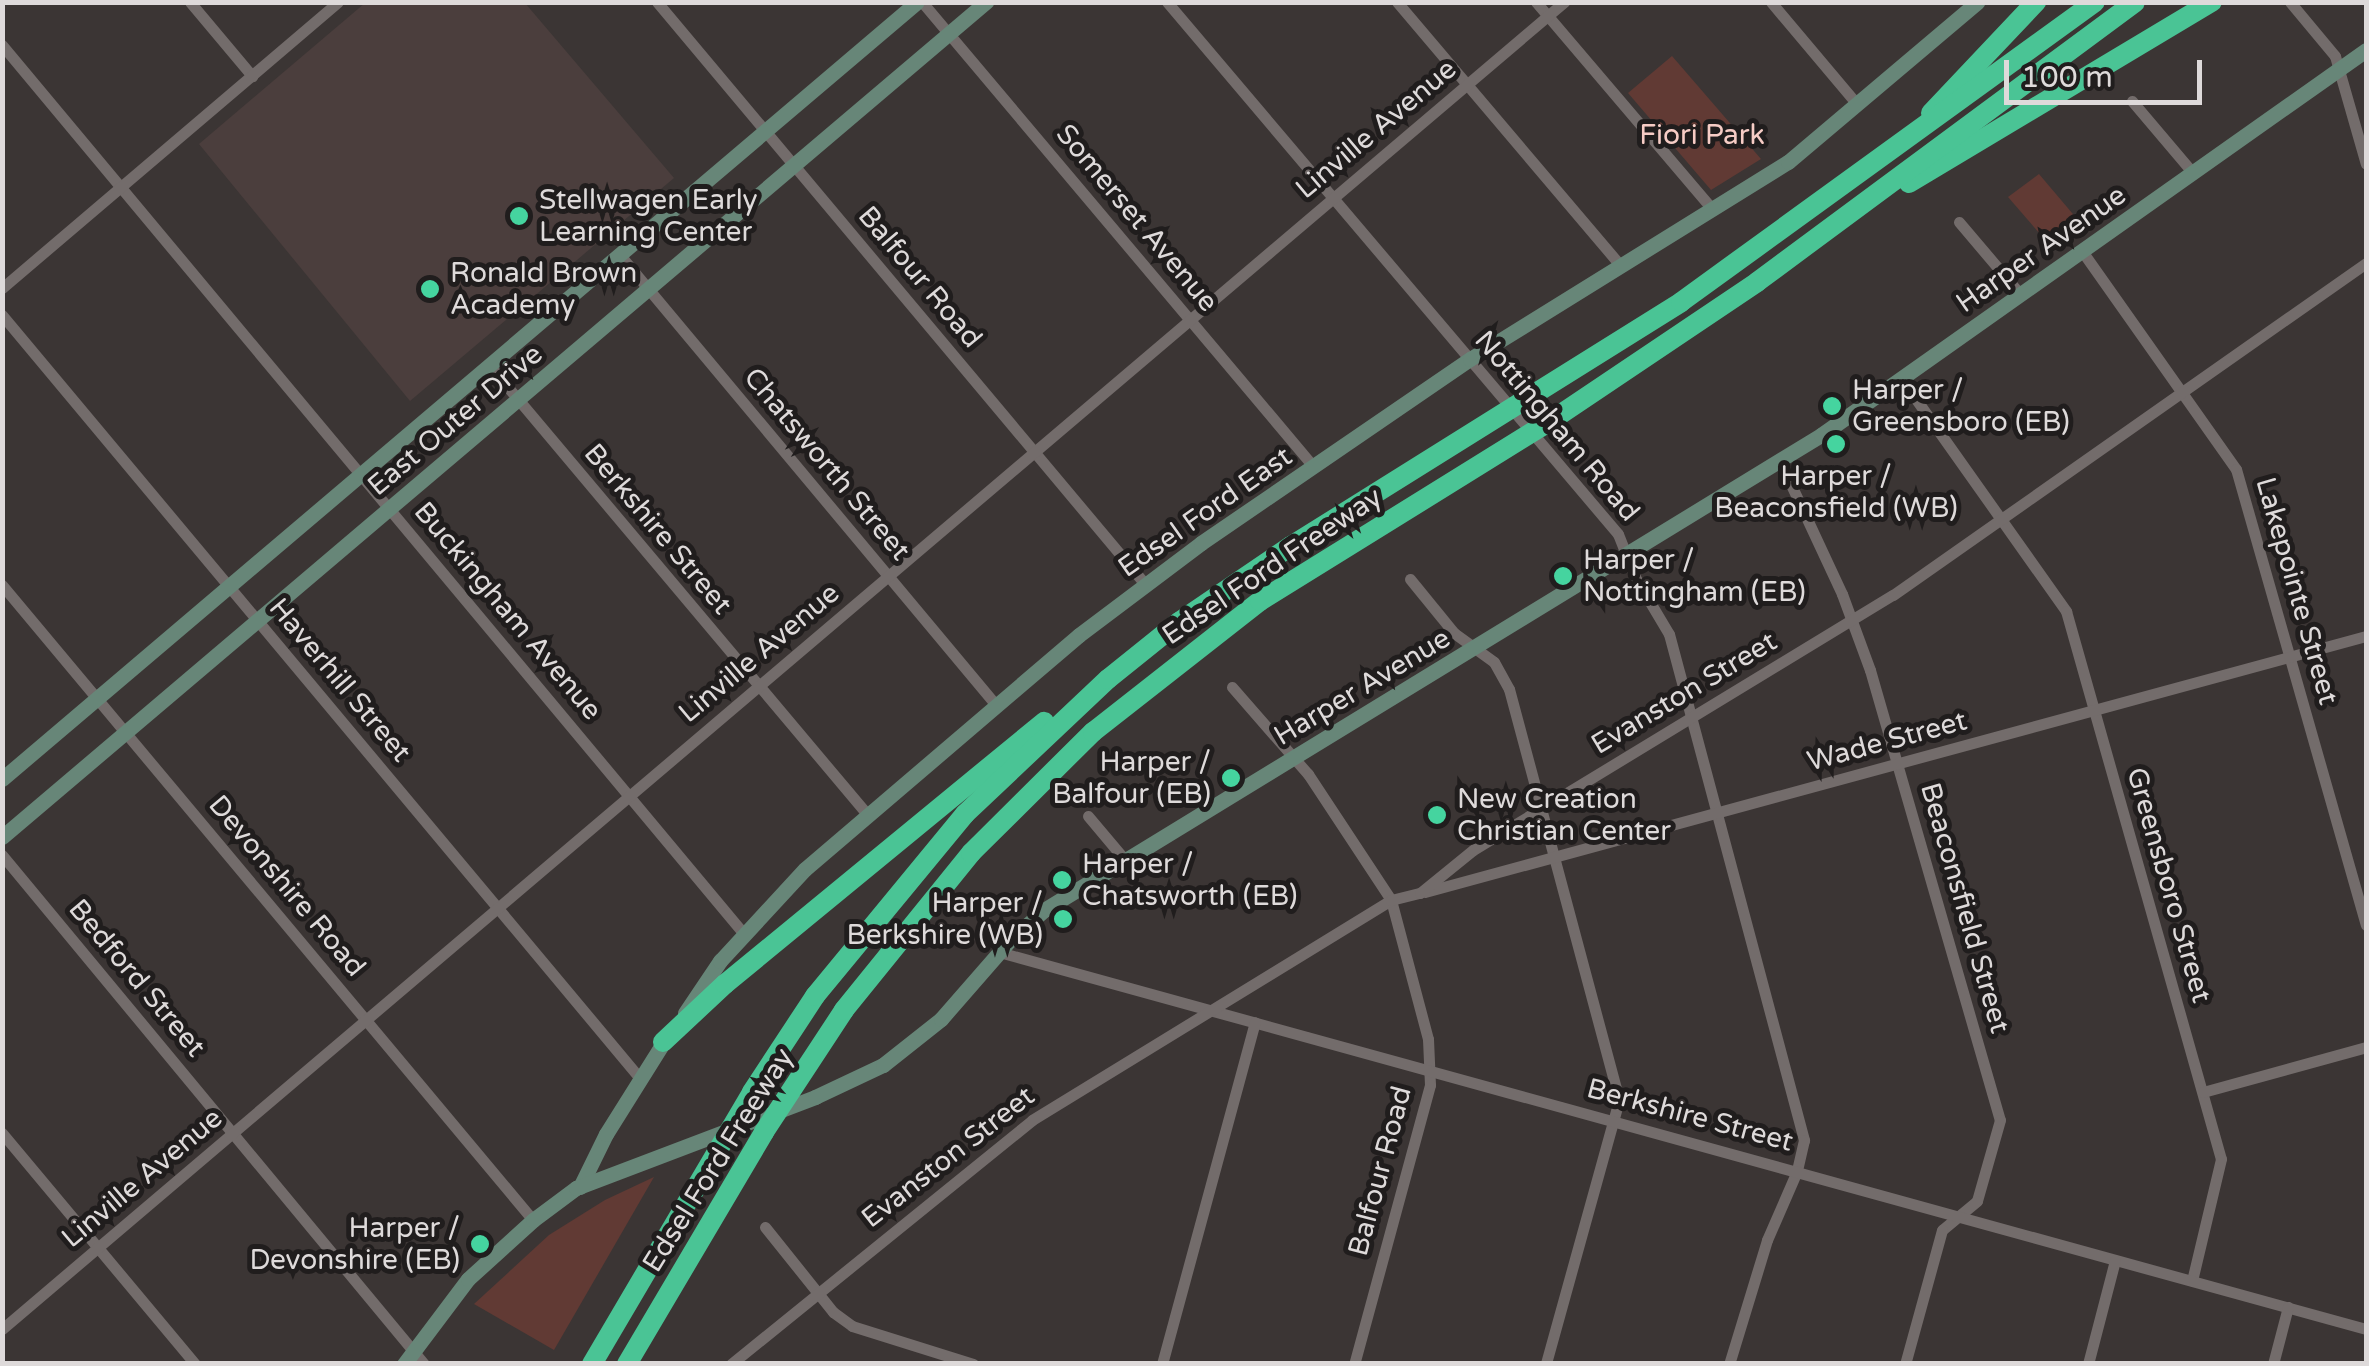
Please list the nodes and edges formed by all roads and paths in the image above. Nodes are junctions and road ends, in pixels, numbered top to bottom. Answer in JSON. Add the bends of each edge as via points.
{"nodes":[{"id":1,"x":190,"y":2,"type":"edge"},
{"id":2,"x":338,"y":2,"type":"edge"},
{"id":3,"x":657,"y":2,"type":"edge"},
{"id":4,"x":919,"y":2,"type":"edge"},
{"id":5,"x":986,"y":2,"type":"edge"},
{"id":6,"x":1167,"y":2,"type":"edge"},
{"id":7,"x":1397,"y":2,"type":"edge"},
{"id":8,"x":1536,"y":2,"type":"edge"},
{"id":9,"x":1564,"y":2,"type":"edge"},
{"id":10,"x":1770,"y":2,"type":"edge"},
{"id":11,"x":1977,"y":2,"type":"edge"},
{"id":12,"x":2036,"y":2,"type":"edge"},
{"id":13,"x":2095,"y":2,"type":"edge"},
{"id":14,"x":2135,"y":2,"type":"edge"},
{"id":15,"x":2212,"y":2,"type":"edge"},
{"id":16,"x":2290,"y":2,"type":"edge"},
{"id":17,"x":1548,"y":16,"type":"junction"},
{"id":18,"x":948,"y":34,"type":"junction"},
{"id":19,"x":2,"y":45,"type":"edge"},
{"id":20,"x":2366,"y":50,"type":"edge"},
{"id":21,"x":2340,"y":69,"type":"junction"},
{"id":22,"x":252,"y":76,"type":"junction"},
{"id":23,"x":1467,"y":85,"type":"junction"},
{"id":24,"x":2132,"y":102,"type":"dead end"},
{"id":25,"x":1857,"y":104,"type":"junction"},
{"id":26,"x":765,"y":132,"type":"junction"},
{"id":27,"x":1914,"y":134,"type":"junction"},
{"id":28,"x":2366,"y":164,"type":"edge"},
{"id":29,"x":794,"y":166,"type":"junction"},
{"id":30,"x":2193,"y":173,"type":"junction"},
{"id":31,"x":121,"y":187,"type":"junction"},
{"id":32,"x":1333,"y":198,"type":"junction"},
{"id":33,"x":1863,"y":206,"type":"junction"},
{"id":34,"x":1714,"y":210,"type":"junction"},
{"id":35,"x":1960,"y":222,"type":"dead end"},
{"id":36,"x":2082,"y":251,"type":"junction"},
{"id":37,"x":620,"y":255,"type":"junction"},
{"id":38,"x":2366,"y":263,"type":"edge"},
{"id":39,"x":1621,"y":266,"type":"junction"},
{"id":40,"x":2,"y":288,"type":"edge"},
{"id":41,"x":648,"y":289,"type":"junction"},
{"id":42,"x":2020,"y":294,"type":"junction"},
{"id":43,"x":2,"y":315,"type":"edge"},
{"id":44,"x":1190,"y":320,"type":"junction"},
{"id":45,"x":490,"y":366,"type":"junction"},
{"id":46,"x":1474,"y":366,"type":"junction"},
{"id":47,"x":1901,"y":378,"type":"junction"},
{"id":48,"x":2182,"y":393,"type":"junction"},
{"id":49,"x":518,"y":400,"type":"junction"},
{"id":50,"x":1034,"y":452,"type":"junction"},
{"id":51,"x":1780,"y":460,"type":"junction"},
{"id":52,"x":1313,"y":466,"type":"junction"},
{"id":53,"x":361,"y":474,"type":"junction"},
{"id":54,"x":389,"y":508,"type":"junction"},
{"id":55,"x":2001,"y":520,"type":"junction"},
{"id":56,"x":1628,"y":556,"type":"junction"},
{"id":57,"x":888,"y":576,"type":"junction"},
{"id":58,"x":1410,"y":579,"type":"dead end"},
{"id":59,"x":1145,"y":584,"type":"junction"},
{"id":60,"x":2,"y":585,"type":"edge"},
{"id":61,"x":229,"y":586,"type":"junction"},
{"id":62,"x":257,"y":620,"type":"junction"},
{"id":63,"x":1852,"y":620,"type":"junction"},
{"id":64,"x":2366,"y":636,"type":"edge"},
{"id":65,"x":1476,"y":647,"type":"junction"},
{"id":66,"x":2290,"y":657,"type":"junction"},
{"id":67,"x":1108,"y":679,"type":"junction"},
{"id":68,"x":757,"y":686,"type":"junction"},
{"id":69,"x":1232,"y":687,"type":"dead end"},
{"id":70,"x":98,"y":698,"type":"junction"},
{"id":71,"x":996,"y":705,"type":"junction"},
{"id":72,"x":2094,"y":711,"type":"junction"},
{"id":73,"x":1692,"y":718,"type":"junction"},
{"id":74,"x":126,"y":732,"type":"junction"},
{"id":75,"x":1292,"y":758,"type":"junction"},
{"id":76,"x":1898,"y":764,"type":"junction"},
{"id":77,"x":2,"y":779,"type":"edge"},
{"id":78,"x":630,"y":796,"type":"junction"},
{"id":79,"x":1542,"y":809,"type":"junction"},
{"id":80,"x":867,"y":814,"type":"junction"},
{"id":81,"x":1718,"y":814,"type":"junction"},
{"id":82,"x":1088,"y":816,"type":"dead end"},
{"id":83,"x":2,"y":837,"type":"edge"},
{"id":84,"x":2,"y":855,"type":"edge"},
{"id":85,"x":1554,"y":857,"type":"junction"},
{"id":86,"x":1125,"y":860,"type":"junction"},
{"id":87,"x":1420,"y":893,"type":"junction"},
{"id":88,"x":1390,"y":900,"type":"junction"},
{"id":89,"x":498,"y":908,"type":"junction"},
{"id":90,"x":2366,"y":925,"type":"edge"},
{"id":91,"x":744,"y":934,"type":"junction"},
{"id":92,"x":999,"y":952,"type":"junction"},
{"id":93,"x":1211,"y":1010,"type":"junction"},
{"id":94,"x":366,"y":1020,"type":"junction"},
{"id":95,"x":1255,"y":1022,"type":"junction"},
{"id":96,"x":664,"y":1042,"type":"junction"},
{"id":97,"x":2366,"y":1047,"type":"edge"},
{"id":98,"x":1430,"y":1070,"type":"junction"},
{"id":99,"x":639,"y":1078,"type":"junction"},
{"id":100,"x":2203,"y":1092,"type":"junction"},
{"id":101,"x":1612,"y":1120,"type":"junction"},
{"id":102,"x":234,"y":1132,"type":"junction"},
{"id":103,"x":2,"y":1133,"type":"edge"},
{"id":104,"x":1798,"y":1171,"type":"junction"},
{"id":105,"x":580,"y":1187,"type":"junction"},
{"id":106,"x":1960,"y":1215,"type":"junction"},
{"id":107,"x":532,"y":1220,"type":"junction"},
{"id":108,"x":764,"y":1228,"type":"dead end"},
{"id":109,"x":98,"y":1247,"type":"junction"},
{"id":110,"x":2115,"y":1260,"type":"junction"},
{"id":111,"x":2192,"y":1281,"type":"junction"},
{"id":112,"x":817,"y":1293,"type":"junction"},
{"id":113,"x":2288,"y":1306,"type":"junction"},
{"id":114,"x":2366,"y":1328,"type":"edge"},
{"id":115,"x":2,"y":1329,"type":"edge"},
{"id":116,"x":408,"y":1357,"type":"edge"},
{"id":117,"x":195,"y":1364,"type":"edge"},
{"id":118,"x":424,"y":1364,"type":"edge"},
{"id":119,"x":592,"y":1364,"type":"edge"},
{"id":120,"x":626,"y":1364,"type":"edge"},
{"id":121,"x":731,"y":1364,"type":"edge"},
{"id":122,"x":973,"y":1364,"type":"edge"},
{"id":123,"x":1162,"y":1364,"type":"edge"},
{"id":124,"x":1354,"y":1364,"type":"edge"},
{"id":125,"x":1546,"y":1364,"type":"edge"},
{"id":126,"x":1729,"y":1364,"type":"edge"},
{"id":127,"x":1906,"y":1364,"type":"edge"},
{"id":128,"x":2088,"y":1364,"type":"edge"},
{"id":129,"x":2273,"y":1364,"type":"edge"}],
"edges":[{"from":1,"to":22,"type":"street"},
{"from":2,"to":22,"type":"street"},
{"from":3,"to":26,"type":"street","name":"Balfour Road"},
{"from":4,"to":18,"type":"street","name":"Somerset Avenue"},
{"from":4,"to":26,"type":"street","name":"East Outer Drive"},
{"from":5,"to":18,"type":"street","name":"East Outer Drive"},
{"from":6,"to":32,"type":"street","name":"Nottingham Road"},
{"from":7,"to":23,"type":"street"},
{"from":8,"to":17,"type":"street"},
{"from":9,"to":17,"type":"street","name":"Linville Avenue"},
{"from":10,"to":25,"type":"street"},
{"from":11,"to":25,"type":"street","name":"Edsel Ford East"},
{"from":12,"to":27,"type":"highway"},
{"from":13,"to":27,"type":"highway","name":"Edsel Ford Freeway"},
{"from":14,"to":33,"type":"highway","name":"Edsel Ford Freeway"},
{"from":15,"to":33,"type":"highway","via":[[1940,168]]},
{"from":16,"to":21,"type":"street"},
{"from":17,"to":23,"type":"street","name":"Linville Avenue"},
{"from":17,"to":34,"type":"street"},
{"from":18,"to":29,"type":"street","name":"East Outer Drive"},
{"from":18,"to":44,"type":"street","name":"Somerset Avenue"},
{"from":19,"to":31,"type":"street","name":"Buckingham Avenue"},
{"from":20,"to":21,"type":"street","name":"Harper Avenue"},
{"from":21,"to":28,"type":"street"},
{"from":21,"to":30,"type":"street","name":"Harper Avenue"},
{"from":22,"to":31,"type":"street"},
{"from":23,"to":32,"type":"street","name":"Linville Avenue"},
{"from":23,"to":39,"type":"street"},
{"from":24,"to":30,"type":"street"},
{"from":25,"to":34,"type":"street","name":"Edsel Ford East","via":[[1788,162]]},
{"from":26,"to":29,"type":"street","name":"Balfour Road"},
{"from":26,"to":37,"type":"street","name":"East Outer Drive"},
{"from":27,"to":67,"type":"highway","name":"Edsel Ford Freeway","via":[[1681,302],[1291,546]]},
{"from":29,"to":41,"type":"street","name":"East Outer Drive"},
{"from":29,"to":50,"type":"street","name":"Balfour Road"},
{"from":30,"to":36,"type":"street","name":"Harper Avenue"},
{"from":31,"to":40,"type":"street"},
{"from":31,"to":53,"type":"street","name":"Buckingham Avenue"},
{"from":32,"to":44,"type":"street","name":"Linville Avenue"},
{"from":32,"to":46,"type":"street","name":"Nottingham Road"},
{"from":33,"to":120,"type":"highway","name":"Edsel Ford Freeway","via":[[1552,420],[1260,601],[1143,690],[1046,776],[934,895],[844,1010]]},
{"from":34,"to":39,"type":"street","name":"Edsel Ford East"},
{"from":35,"to":42,"type":"street"},
{"from":36,"to":42,"type":"street","name":"Harper Avenue"},
{"from":36,"to":48,"type":"street","name":"Lakepointe Street"},
{"from":37,"to":41,"type":"street","name":"Chatsworth Street"},
{"from":37,"to":45,"type":"street","name":"East Outer Drive"},
{"from":38,"to":48,"type":"street","name":"Evanston Street"},
{"from":39,"to":46,"type":"street","name":"Edsel Ford East"},
{"from":41,"to":49,"type":"street","name":"East Outer Drive"},
{"from":41,"to":57,"type":"street","name":"Chatsworth Street"},
{"from":42,"to":47,"type":"street","name":"Harper Avenue"},
{"from":43,"to":61,"type":"street","name":"Haverhill Street"},
{"from":44,"to":50,"type":"street","name":"Linville Avenue"},
{"from":44,"to":52,"type":"street","name":"Somerset Avenue"},
{"from":45,"to":49,"type":"street","name":"Berkshire Street"},
{"from":45,"to":53,"type":"street","name":"East Outer Drive"},
{"from":46,"to":52,"type":"street","name":"Edsel Ford East"},
{"from":46,"to":56,"type":"street","name":"Nottingham Road","via":[[1618,534]]},
{"from":47,"to":51,"type":"street","name":"Harper Avenue"},
{"from":47,"to":55,"type":"street","name":"Greensboro Street"},
{"from":48,"to":55,"type":"street","name":"Evanston Street"},
{"from":48,"to":66,"type":"street","name":"Lakepointe Street","via":[[2236,469]]},
{"from":49,"to":54,"type":"street","name":"East Outer Drive"},
{"from":49,"to":68,"type":"street","name":"Berkshire Street"},
{"from":50,"to":57,"type":"street","name":"Linville Avenue"},
{"from":50,"to":59,"type":"street","name":"Balfour Road"},
{"from":51,"to":56,"type":"street","name":"Harper Avenue"},
{"from":51,"to":63,"type":"street","name":"Beaconsfield Street"},
{"from":52,"to":59,"type":"street","name":"Edsel Ford East"},
{"from":53,"to":54,"type":"street","name":"Buckingham Avenue"},
{"from":53,"to":61,"type":"street","name":"East Outer Drive"},
{"from":54,"to":62,"type":"street","name":"East Outer Drive"},
{"from":54,"to":78,"type":"street","name":"Buckingham Avenue"},
{"from":55,"to":63,"type":"street","name":"Evanston Street"},
{"from":55,"to":72,"type":"street","name":"Greensboro Street","via":[[2066,611]]},
{"from":56,"to":65,"type":"street","name":"Harper Avenue"},
{"from":56,"to":73,"type":"street","name":"Nottingham Road","via":[[1669,634]]},
{"from":57,"to":68,"type":"street","name":"Linville Avenue"},
{"from":57,"to":71,"type":"street","name":"Chatsworth Street"},
{"from":58,"to":65,"type":"street","via":[[1454,633]]},
{"from":59,"to":71,"type":"street","name":"Edsel Ford East"},
{"from":60,"to":70,"type":"street","name":"Devonshire Road"},
{"from":61,"to":62,"type":"street","name":"Haverhill Street"},
{"from":61,"to":70,"type":"street","name":"East Outer Drive"},
{"from":62,"to":74,"type":"street","name":"East Outer Drive"},
{"from":62,"to":89,"type":"street","name":"Haverhill Street"},
{"from":63,"to":73,"type":"street","name":"Evanston Street"},
{"from":63,"to":76,"type":"street","name":"Beaconsfield Street"},
{"from":64,"to":66,"type":"street","name":"Wade Street"},
{"from":65,"to":75,"type":"street","name":"Harper Avenue"},
{"from":65,"to":79,"type":"street","via":[[1509,689]]},
{"from":66,"to":72,"type":"street","name":"Wade Street"},
{"from":66,"to":90,"type":"street","name":"Lakepointe Street"},
{"from":67,"to":96,"type":"highway","via":[[912,828]]},
{"from":67,"to":119,"type":"highway","name":"Edsel Ford Freeway","via":[[965,814],[815,996]]},
{"from":68,"to":78,"type":"street","name":"Linville Avenue"},
{"from":68,"to":80,"type":"street","name":"Berkshire Street"},
{"from":69,"to":75,"type":"street","name":"Balfour Road"},
{"from":70,"to":74,"type":"street","name":"Devonshire Road"},
{"from":70,"to":77,"type":"street","name":"East Outer Drive"},
{"from":71,"to":80,"type":"street","name":"Edsel Ford East"},
{"from":72,"to":76,"type":"street","name":"Wade Street"},
{"from":72,"to":100,"type":"street","name":"Greensboro Street"},
{"from":73,"to":79,"type":"street","name":"Evanston Street"},
{"from":73,"to":81,"type":"street","name":"Nottingham Road"},
{"from":74,"to":83,"type":"street","name":"East Outer Drive"},
{"from":74,"to":94,"type":"street","name":"Devonshire Road"},
{"from":75,"to":86,"type":"street","name":"Harper Avenue"},
{"from":75,"to":88,"type":"street","name":"Balfour Road"},
{"from":76,"to":81,"type":"street","name":"Wade Street"},
{"from":76,"to":106,"type":"street","name":"Beaconsfield Street","via":[[2000,1120],[1978,1202]]},
{"from":78,"to":89,"type":"street","name":"Linville Avenue"},
{"from":78,"to":91,"type":"street","name":"Buckingham Avenue"},
{"from":79,"to":85,"type":"street"},
{"from":79,"to":87,"type":"street","name":"Evanston Street","via":[[1473,850]]},
{"from":80,"to":91,"type":"street","name":"Edsel Ford East"},
{"from":81,"to":85,"type":"street","name":"Wade Street"},
{"from":81,"to":104,"type":"street","name":"Nottingham Road","via":[[1804,1140]]},
{"from":82,"to":86,"type":"street"},
{"from":84,"to":102,"type":"street","name":"Bedford Street"},
{"from":85,"to":87,"type":"street","name":"Wade Street"},
{"from":85,"to":101,"type":"street","via":[[1619,1100]]},
{"from":86,"to":92,"type":"street","name":"Harper Avenue","via":[[1044,910]]},
{"from":87,"to":88,"type":"street","name":"Evanston Street"},
{"from":88,"to":93,"type":"street","name":"Evanston Street"},
{"from":88,"to":98,"type":"street","name":"Balfour Road","via":[[1428,1039]]},
{"from":89,"to":94,"type":"street","name":"Linville Avenue"},
{"from":89,"to":99,"type":"street","name":"Haverhill Street"},
{"from":91,"to":96,"type":"street","name":"Edsel Ford East"},
{"from":92,"to":93,"type":"street","name":"Berkshire Street"},
{"from":92,"to":105,"type":"street","name":"Harper Avenue","via":[[906,1050],[815,1097]]},
{"from":93,"to":95,"type":"street","name":"Berkshire Street"},
{"from":93,"to":112,"type":"street","name":"Evanston Street","via":[[988,1152]]},
{"from":94,"to":102,"type":"street","name":"Linville Avenue"},
{"from":94,"to":107,"type":"street","name":"Devonshire Road"},
{"from":95,"to":98,"type":"street","name":"Berkshire Street"},
{"from":95,"to":123,"type":"street"},
{"from":96,"to":99,"type":"street","name":"Edsel Ford East"},
{"from":97,"to":100,"type":"street"},
{"from":98,"to":101,"type":"street","name":"Berkshire Street"},
{"from":98,"to":124,"type":"street","name":"Balfour Road"},
{"from":99,"to":105,"type":"street","name":"Edsel Ford East"},
{"from":100,"to":111,"type":"street","name":"Greensboro Street","via":[[2221,1168]]},
{"from":101,"to":104,"type":"street","name":"Berkshire Street"},
{"from":101,"to":125,"type":"street"},
{"from":102,"to":109,"type":"street","name":"Linville Avenue"},
{"from":102,"to":116,"type":"street","name":"Bedford Street"},
{"from":103,"to":109,"type":"street"},
{"from":104,"to":106,"type":"street","name":"Berkshire Street"},
{"from":104,"to":126,"type":"street","name":"Nottingham Road","via":[[1767,1240]]},
{"from":105,"to":107,"type":"street","name":"Harper Avenue"},
{"from":106,"to":110,"type":"street","name":"Berkshire Street"},
{"from":106,"to":127,"type":"street","name":"Beaconsfield Street","via":[[1942,1230]]},
{"from":107,"to":116,"type":"street","name":"Harper Avenue","via":[[468,1279]]},
{"from":108,"to":112,"type":"street"},
{"from":109,"to":115,"type":"street","name":"Linville Avenue"},
{"from":109,"to":117,"type":"street"},
{"from":110,"to":111,"type":"street","name":"Berkshire Street"},
{"from":110,"to":128,"type":"street"},
{"from":111,"to":113,"type":"street","name":"Berkshire Street"},
{"from":112,"to":121,"type":"street","name":"Evanston Street"},
{"from":112,"to":122,"type":"street","via":[[842,1320],[870,1335]]},
{"from":113,"to":114,"type":"street","name":"Berkshire Street"},
{"from":113,"to":129,"type":"street"},
{"from":116,"to":118,"type":"street","name":"Bedford Street"}]}
